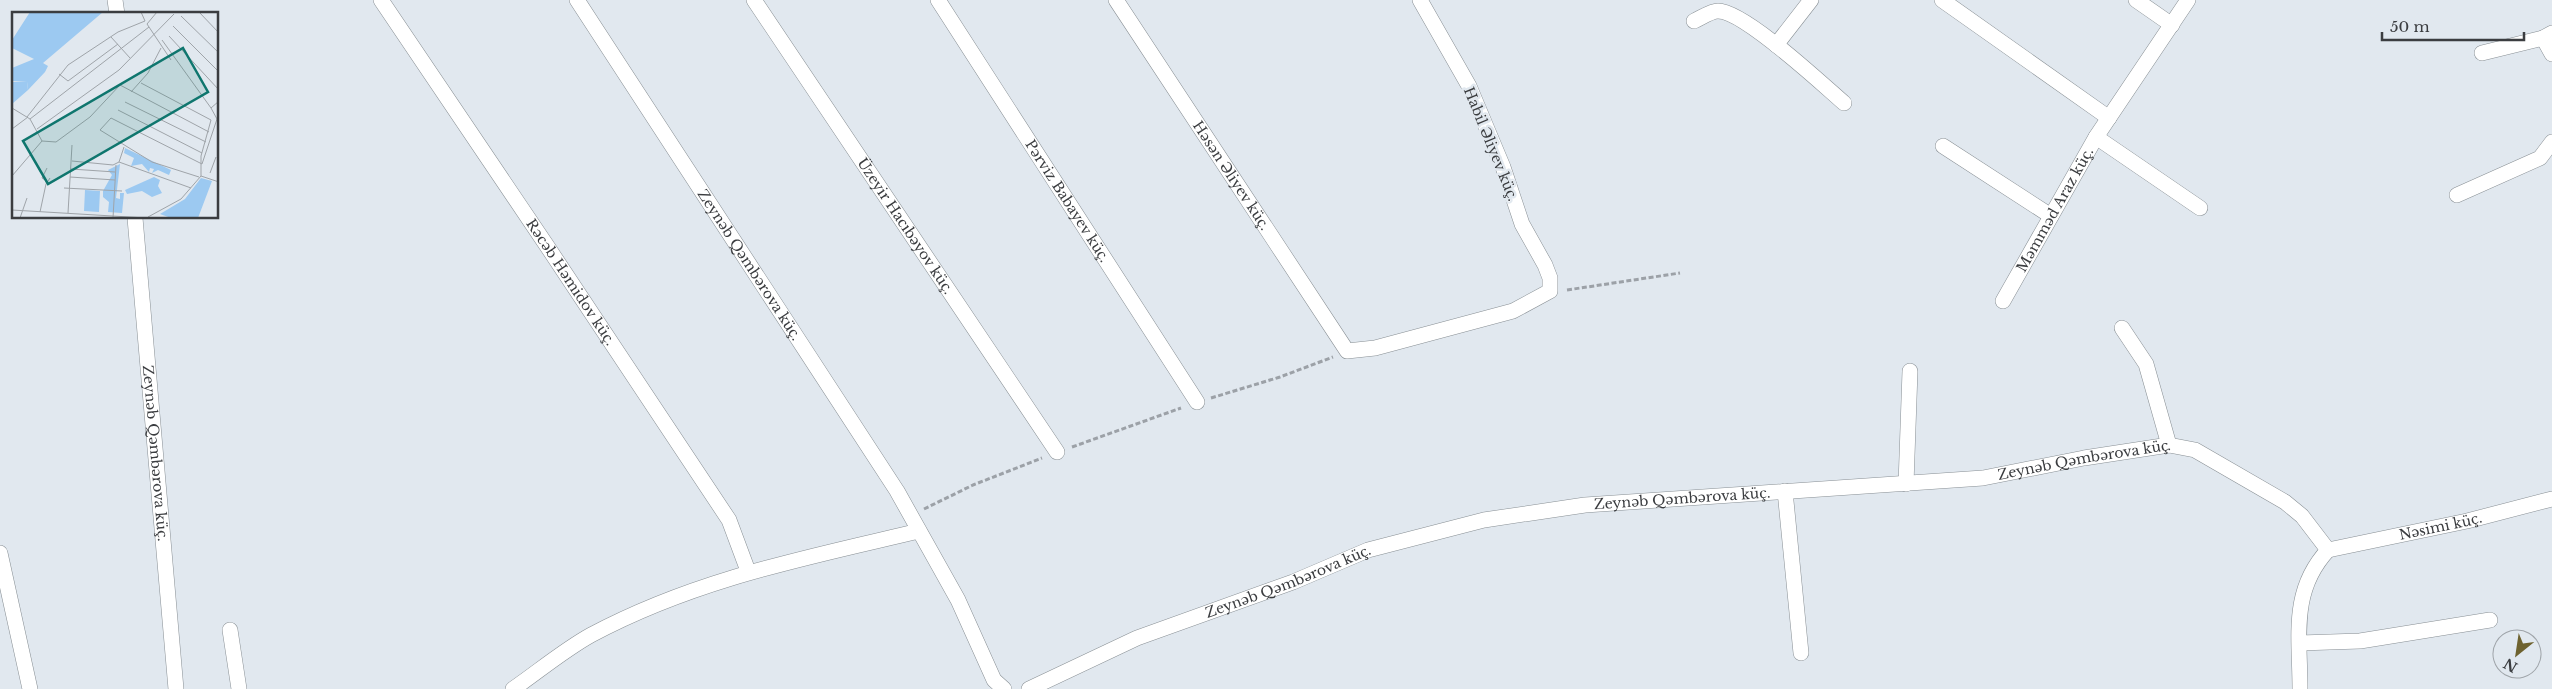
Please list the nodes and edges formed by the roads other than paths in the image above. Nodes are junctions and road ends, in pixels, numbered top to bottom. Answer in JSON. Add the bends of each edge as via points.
{"nodes":[{"id":1,"x":381,"y":0,"type":"edge"},
{"id":2,"x":577,"y":0,"type":"edge"},
{"id":3,"x":754,"y":0,"type":"edge"},
{"id":4,"x":938,"y":0,"type":"edge"},
{"id":5,"x":1116,"y":0,"type":"edge"},
{"id":6,"x":1420,"y":0,"type":"edge"},
{"id":7,"x":1811,"y":0,"type":"edge"},
{"id":8,"x":1942,"y":0,"type":"edge"},
{"id":9,"x":2136,"y":0,"type":"edge"},
{"id":10,"x":2188,"y":0,"type":"edge"},
{"id":11,"x":1694,"y":21,"type":"dead end"},
{"id":12,"x":2172,"y":24,"type":"junction"},
{"id":13,"x":2547,"y":35,"type":"edge"},
{"id":14,"x":1776,"y":45,"type":"junction"},
{"id":15,"x":2482,"y":53,"type":"dead end"},
{"id":16,"x":2552,"y":54,"type":"edge"},
{"id":17,"x":1844,"y":103,"type":"dead end"},
{"id":18,"x":2109,"y":118,"type":"junction"},
{"id":19,"x":2096,"y":137,"type":"junction"},
{"id":20,"x":2552,"y":142,"type":"edge"},
{"id":21,"x":1943,"y":146,"type":"dead end"},
{"id":22,"x":2457,"y":195,"type":"dead end"},
{"id":23,"x":2200,"y":208,"type":"dead end"},
{"id":24,"x":2051,"y":216,"type":"junction"},
{"id":25,"x":135,"y":219,"type":"edge"},
{"id":26,"x":1550,"y":291,"type":"joint"},
{"id":27,"x":2003,"y":302,"type":"dead end"},
{"id":28,"x":2122,"y":328,"type":"dead end"},
{"id":29,"x":1910,"y":371,"type":"dead end"},
{"id":30,"x":1197,"y":402,"type":"road end"},
{"id":31,"x":2169,"y":445,"type":"junction"},
{"id":32,"x":1058,"y":452,"type":"road end"},
{"id":33,"x":1906,"y":484,"type":"junction"},
{"id":34,"x":1785,"y":491,"type":"junction"},
{"id":35,"x":2552,"y":499,"type":"edge"},
{"id":36,"x":919,"y":531,"type":"junction"},
{"id":37,"x":2328,"y":550,"type":"junction"},
{"id":38,"x":0,"y":553,"type":"edge"},
{"id":39,"x":748,"y":571,"type":"junction"},
{"id":40,"x":2490,"y":620,"type":"dead end"},
{"id":41,"x":230,"y":630,"type":"dead end"},
{"id":42,"x":2300,"y":643,"type":"junction"},
{"id":43,"x":1800,"y":653,"type":"dead end"},
{"id":44,"x":30,"y":689,"type":"edge"},
{"id":45,"x":176,"y":689,"type":"edge"},
{"id":46,"x":239,"y":689,"type":"edge"},
{"id":47,"x":514,"y":689,"type":"edge"},
{"id":48,"x":1004,"y":689,"type":"edge"},
{"id":49,"x":1028,"y":689,"type":"edge"},
{"id":50,"x":2300,"y":689,"type":"edge"}],
"edges":[{"from":1,"to":39,"type":"street","name":"Rəcəb Həmidov küç.","via":[[729,520]]},
{"from":2,"to":36,"type":"street","name":"Zeynəb Qəmbərova küç."},
{"from":3,"to":32,"type":"street","name":"Üzeyir Hacıbəyov küç."},
{"from":4,"to":30,"type":"street","name":"Pərviz Babayev küç."},
{"from":5,"to":26,"type":"street","name":"Həsən Əliyev küç.","via":[[1347,351],[1375,348],[1513,310]]},
{"from":6,"to":26,"type":"street","name":"Habil Əliyev küç.","via":[[1469,86],[1503,167],[1522,224],[1545,265]]},
{"from":7,"to":14,"type":"street"},
{"from":8,"to":18,"type":"street"},
{"from":9,"to":12,"type":"street"},
{"from":10,"to":12,"type":"street","name":"Məmməd Araz küç."},
{"from":11,"to":14,"type":"street","via":[[1716,11],[1732,13]]},
{"from":12,"to":18,"type":"street","name":"Məmməd Araz küç."},
{"from":13,"to":15,"type":"street"},
{"from":13,"to":16,"type":"street"},
{"from":14,"to":17,"type":"street"},
{"from":18,"to":19,"type":"street","name":"Məmməd Araz küç."},
{"from":19,"to":23,"type":"street"},
{"from":19,"to":24,"type":"street","name":"Məmməd Araz küç."},
{"from":20,"to":22,"type":"street","via":[[2540,158]]},
{"from":21,"to":24,"type":"street"},
{"from":24,"to":27,"type":"street","name":"Məmməd Araz küç."},
{"from":25,"to":45,"type":"street","name":"Zeynəb Qəmbərova küç."},
{"from":28,"to":31,"type":"street","via":[[2146,364]]},
{"from":29,"to":33,"type":"street"},
{"from":31,"to":33,"type":"street","name":"Zeynəb Qəmbərova küç.","via":[[1983,478]]},
{"from":31,"to":37,"type":"street","name":"Zeynəb Qəmbərova küç.","via":[[2195,450],[2285,502],[2302,516]]},
{"from":33,"to":34,"type":"street","name":"Zeynəb Qəmbərova küç."},
{"from":34,"to":43,"type":"street"},
{"from":34,"to":49,"type":"street","name":"Zeynəb Qəmbərova küç.","via":[[1585,505],[1484,520],[1400,540],[1136,638]]},
{"from":35,"to":37,"type":"street","name":"Nəsimi küç.","via":[[2468,521]]},
{"from":36,"to":39,"type":"street"},
{"from":36,"to":48,"type":"street","name":"Zeynəb Qəmbərova küç.","via":[[958,600],[994,680]]},
{"from":37,"to":42,"type":"street","via":[[2306,580],[2300,602]]},
{"from":38,"to":44,"type":"street"},
{"from":39,"to":47,"type":"street","via":[[664,600],[590,636]]},
{"from":40,"to":42,"type":"street","via":[[2360,641]]},
{"from":41,"to":46,"type":"street"},
{"from":42,"to":50,"type":"street"}]}
